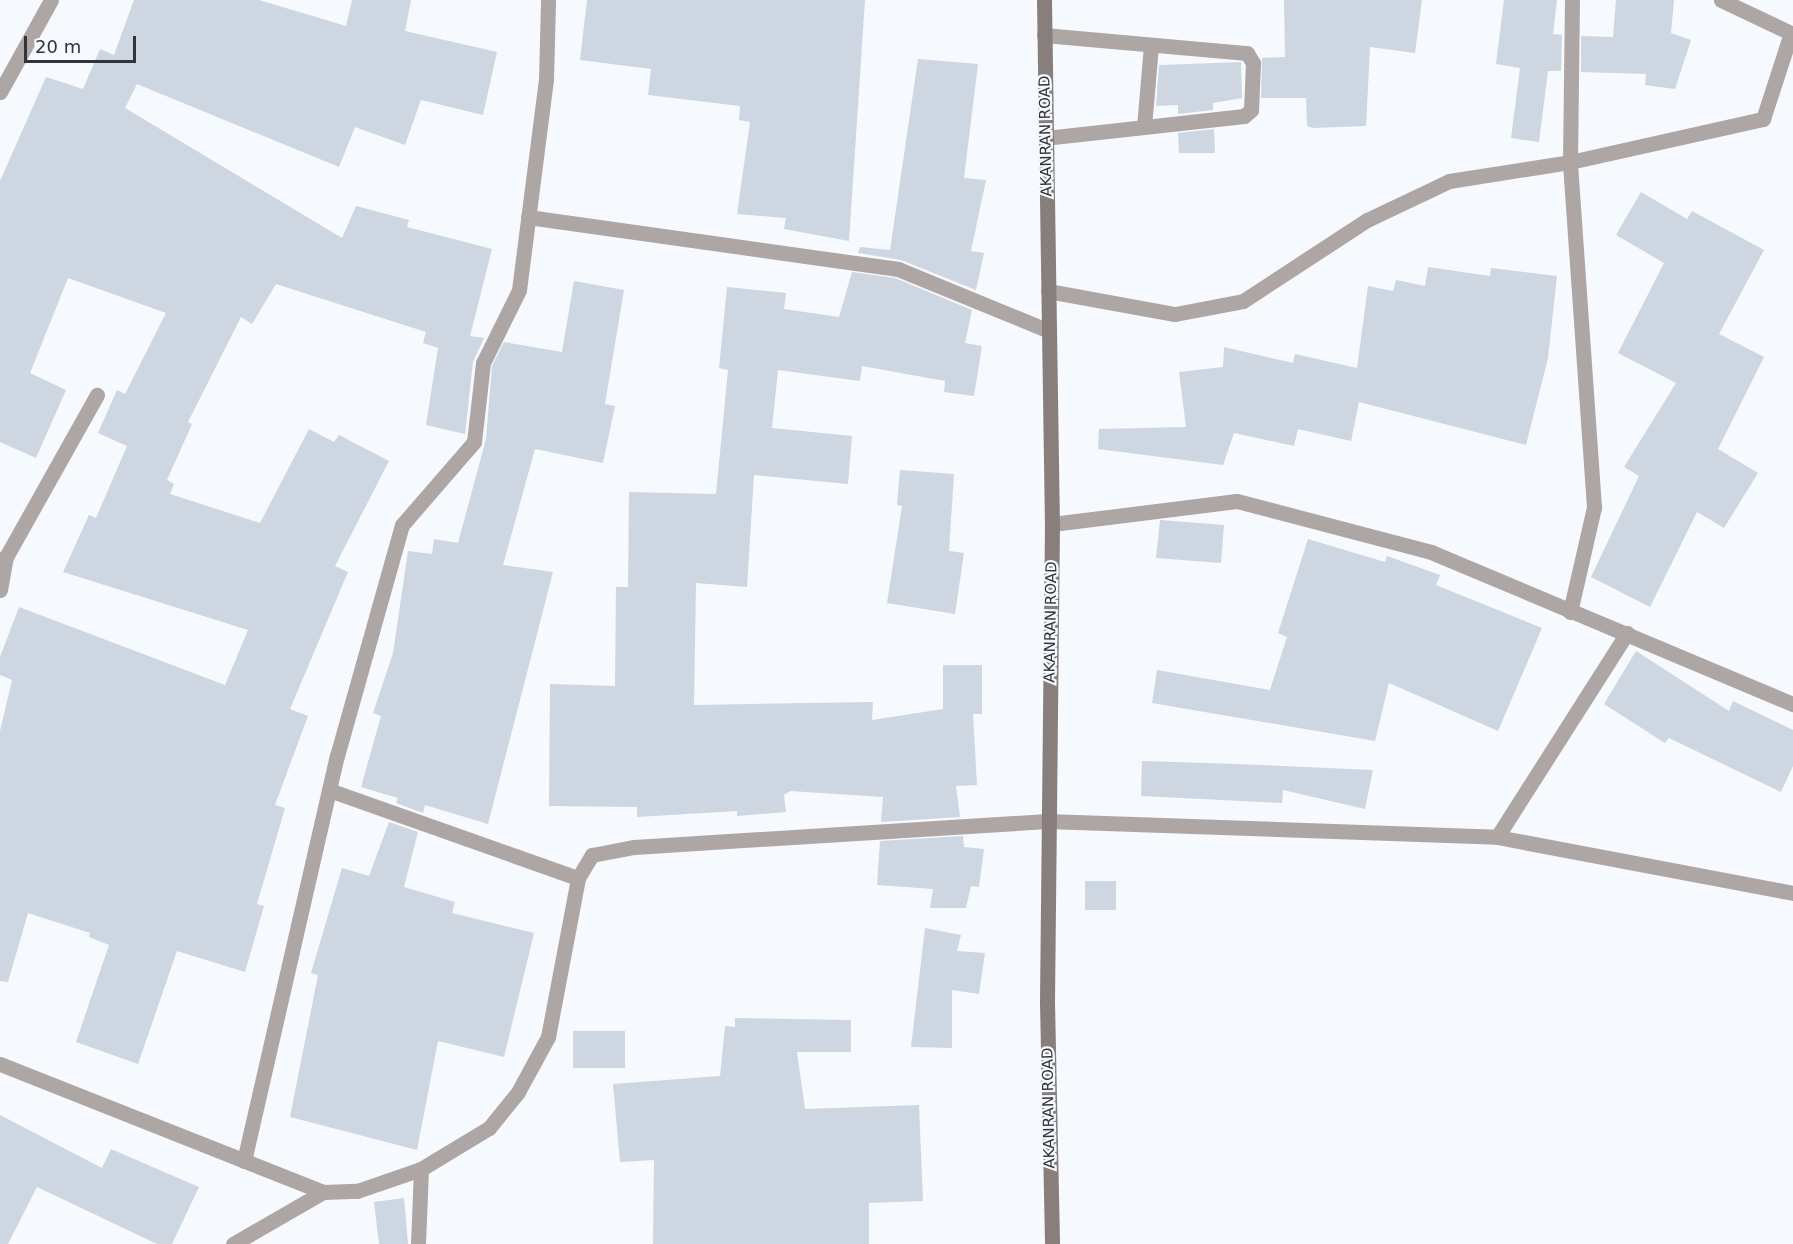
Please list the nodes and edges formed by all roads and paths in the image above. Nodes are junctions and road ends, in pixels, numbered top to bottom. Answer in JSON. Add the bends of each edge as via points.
{"nodes":[{"id":1,"x":51,"y":0,"type":"edge"},
{"id":2,"x":548,"y":0,"type":"edge"},
{"id":3,"x":1044,"y":0,"type":"edge"},
{"id":4,"x":1572,"y":0,"type":"edge"},
{"id":5,"x":1721,"y":0,"type":"edge"},
{"id":6,"x":1792,"y":33,"type":"edge"},
{"id":7,"x":1044,"y":35,"type":"junction"},
{"id":8,"x":1151,"y":45,"type":"junction"},
{"id":9,"x":0,"y":92,"type":"edge"},
{"id":10,"x":1144,"y":127,"type":"junction"},
{"id":11,"x":1046,"y":138,"type":"junction"},
{"id":12,"x":1570,"y":162,"type":"junction"},
{"id":13,"x":528,"y":216,"type":"junction"},
{"id":14,"x":1048,"y":291,"type":"junction"},
{"id":15,"x":1049,"y":331,"type":"junction"},
{"id":16,"x":97,"y":395,"type":"dead end"},
{"id":17,"x":1052,"y":524,"type":"junction"},
{"id":18,"x":0,"y":590,"type":"edge"},
{"id":19,"x":1570,"y":612,"type":"junction"},
{"id":20,"x":1627,"y":633,"type":"junction"},
{"id":21,"x":1793,"y":704,"type":"edge"},
{"id":22,"x":329,"y":790,"type":"junction"},
{"id":23,"x":1047,"y":822,"type":"junction"},
{"id":24,"x":1497,"y":837,"type":"junction"},
{"id":25,"x":578,"y":878,"type":"junction"},
{"id":26,"x":1793,"y":893,"type":"edge"},
{"id":27,"x":0,"y":1064,"type":"edge"},
{"id":28,"x":244,"y":1161,"type":"junction"},
{"id":29,"x":421,"y":1169,"type":"junction"},
{"id":30,"x":323,"y":1192,"type":"junction"},
{"id":31,"x":233,"y":1244,"type":"edge"},
{"id":32,"x":418,"y":1244,"type":"edge"},
{"id":33,"x":1052,"y":1244,"type":"edge"}],
"edges":[{"from":1,"to":9,"type":"street"},
{"from":2,"to":13,"type":"street","via":[[546,79]]},
{"from":3,"to":7,"type":"main road","name":"AKANRAN ROAD"},
{"from":4,"to":12,"type":"street"},
{"from":5,"to":6,"type":"street"},
{"from":6,"to":12,"type":"street","via":[[1763,119]]},
{"from":7,"to":8,"type":"street"},
{"from":7,"to":11,"type":"main road","name":"AKANRAN ROAD"},
{"from":8,"to":10,"type":"street"},
{"from":8,"to":10,"type":"street","via":[[1247,53],[1252,63],[1251,110],[1244,116]]},
{"from":10,"to":11,"type":"street"},
{"from":11,"to":14,"type":"main road","name":"AKANRAN ROAD"},
{"from":12,"to":14,"type":"street","via":[[1449,181],[1367,220],[1244,301],[1175,314]]},
{"from":12,"to":19,"type":"street","via":[[1594,507]]},
{"from":13,"to":15,"type":"street","via":[[898,269]]},
{"from":13,"to":22,"type":"street","via":[[519,290],[483,363],[474,442],[402,525]]},
{"from":14,"to":15,"type":"main road","name":"AKANRAN ROAD"},
{"from":15,"to":17,"type":"main road","name":"AKANRAN ROAD"},
{"from":16,"to":18,"type":"street","via":[[6,557]]},
{"from":17,"to":19,"type":"street","via":[[1236,501],[1431,552]]},
{"from":17,"to":23,"type":"main road","name":"AKANRAN ROAD"},
{"from":19,"to":20,"type":"street"},
{"from":20,"to":21,"type":"street"},
{"from":20,"to":24,"type":"street"},
{"from":22,"to":25,"type":"street"},
{"from":22,"to":28,"type":"street"},
{"from":23,"to":24,"type":"street"},
{"from":23,"to":25,"type":"street","via":[[634,847],[592,855]]},
{"from":23,"to":33,"type":"main road","name":"AKANRAN ROAD"},
{"from":24,"to":26,"type":"street"},
{"from":25,"to":29,"type":"street","via":[[548,1037],[533,1065],[489,1128]]},
{"from":27,"to":28,"type":"street"},
{"from":28,"to":30,"type":"street"},
{"from":29,"to":30,"type":"street","via":[[357,1191]]},
{"from":29,"to":32,"type":"street"},
{"from":30,"to":31,"type":"street"}]}
